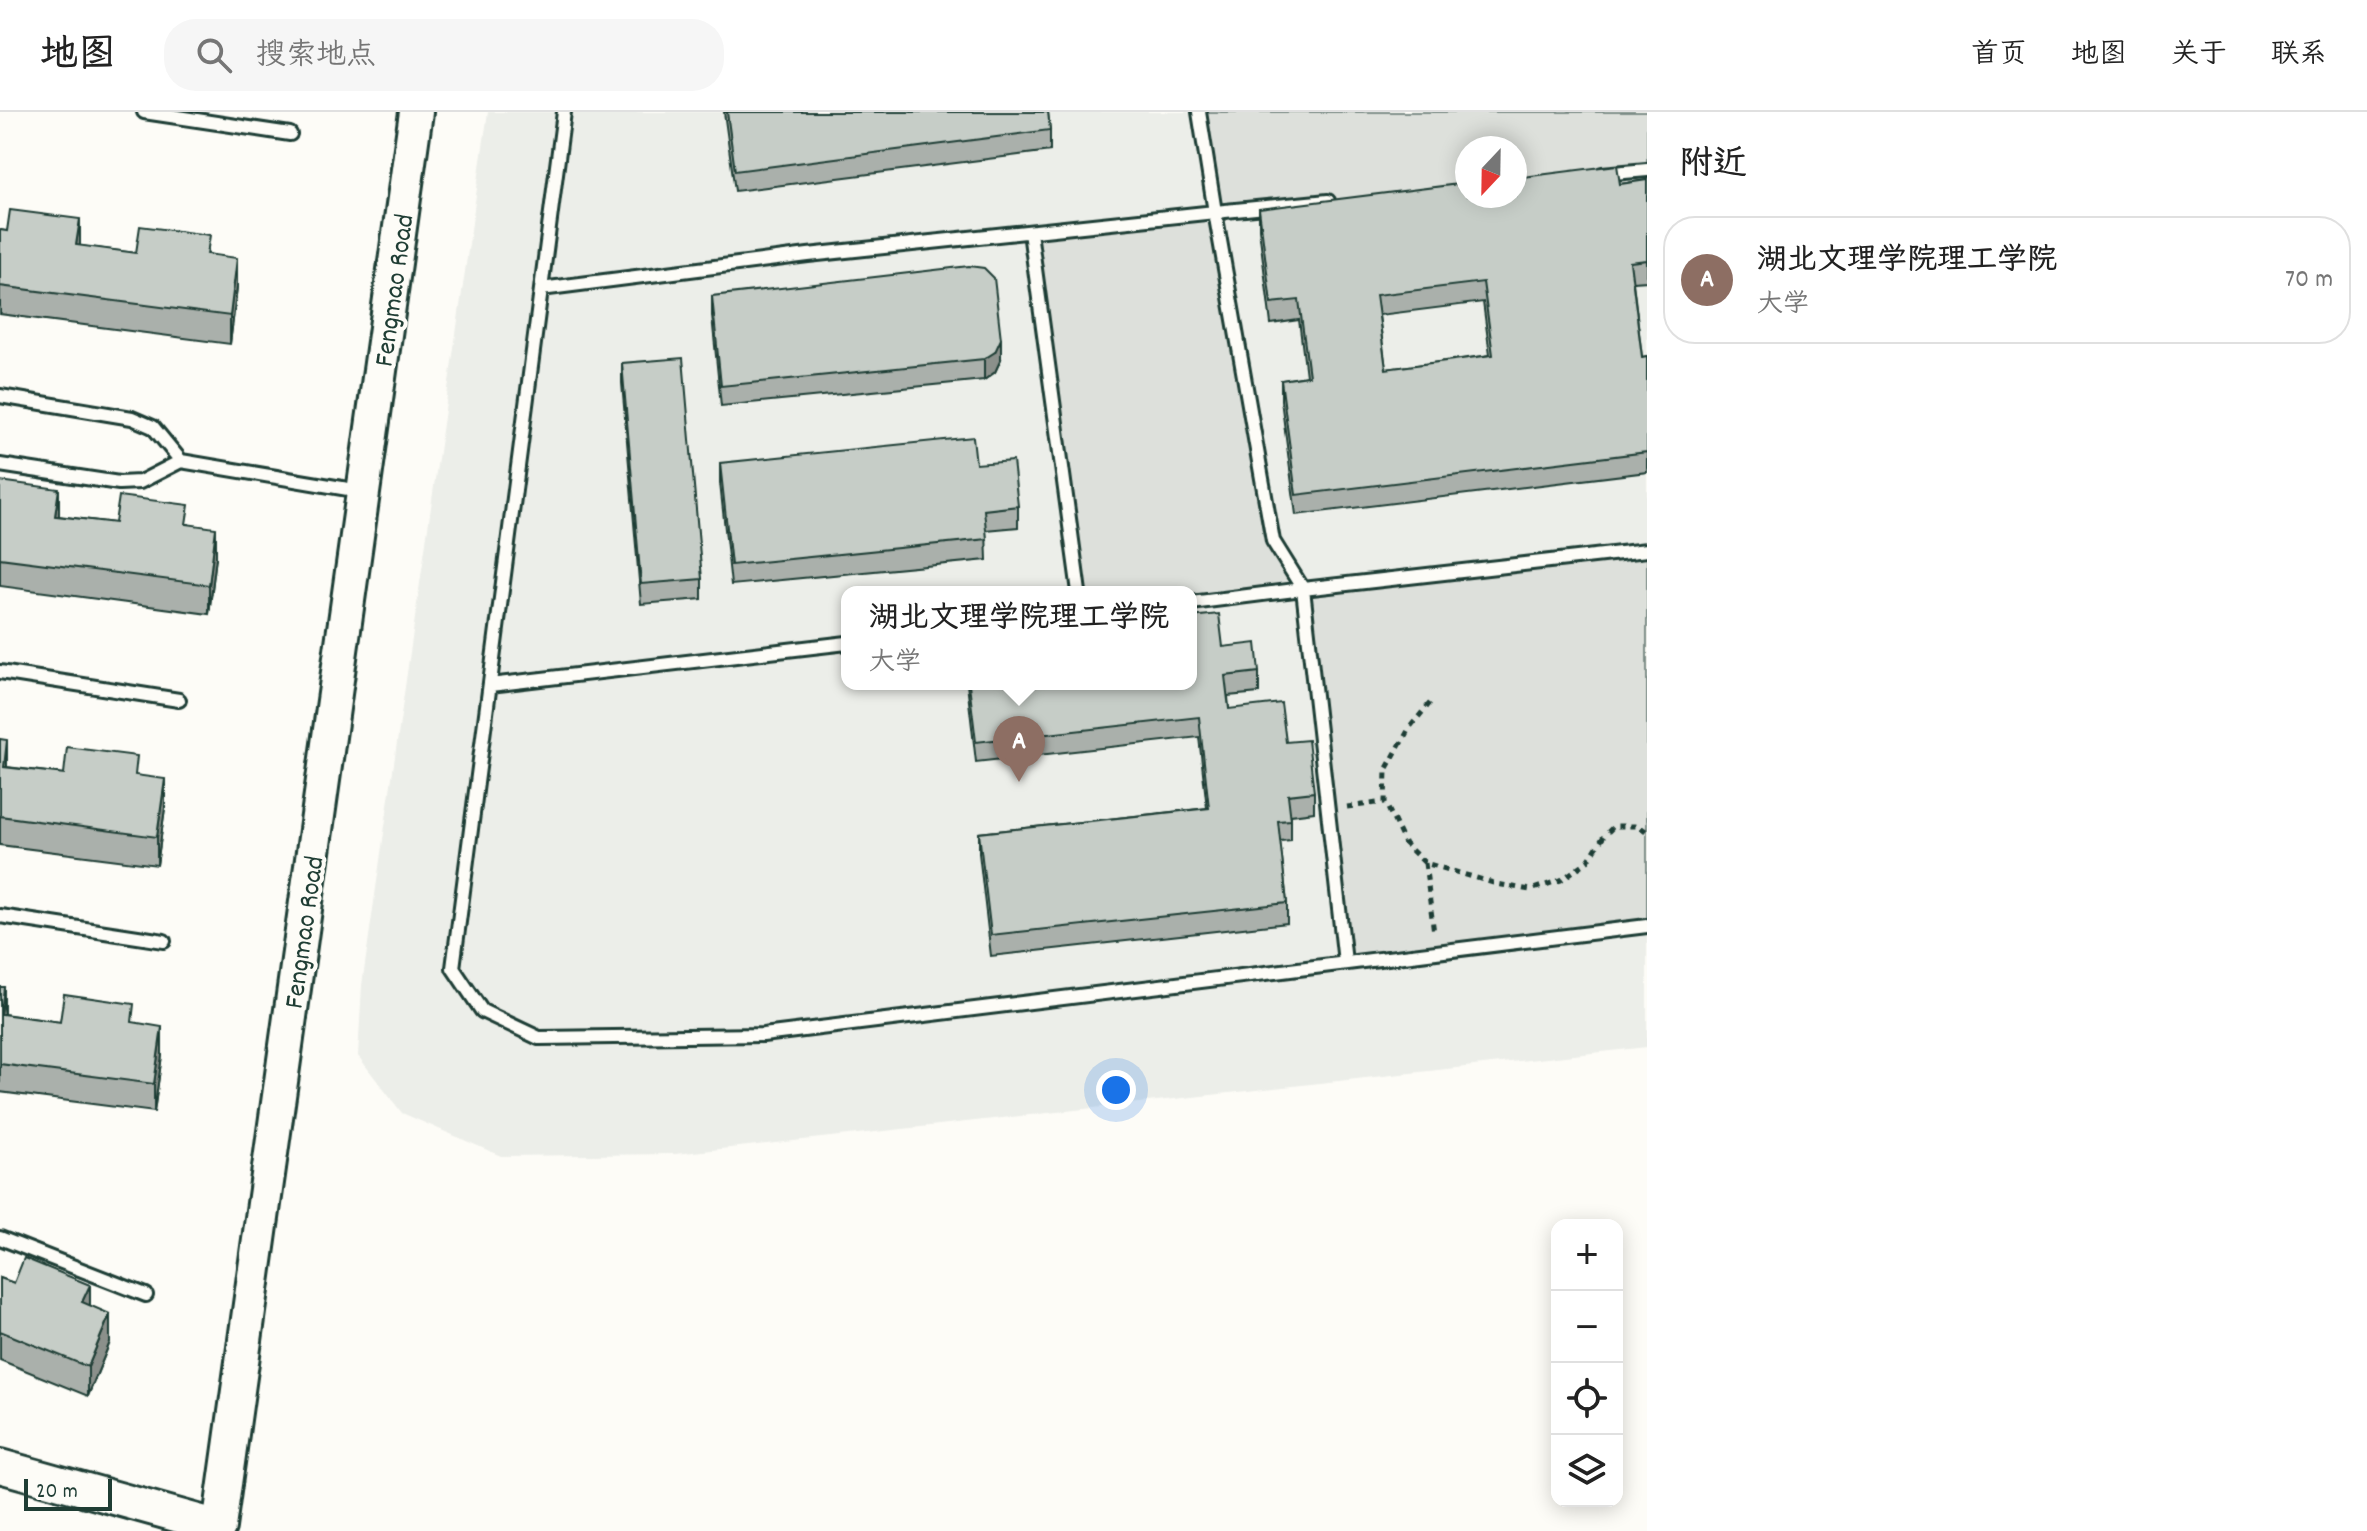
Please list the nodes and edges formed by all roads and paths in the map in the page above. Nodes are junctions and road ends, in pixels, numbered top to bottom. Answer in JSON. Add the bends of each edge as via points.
{"nodes":[{"id":1,"x":144,"y":112,"type":"edge"},
{"id":2,"x":416,"y":112,"type":"edge"},
{"id":3,"x":564,"y":112,"type":"edge"},
{"id":4,"x":1199,"y":112,"type":"edge"},
{"id":5,"x":290,"y":134,"type":"dead end"},
{"id":6,"x":1647,"y":170,"type":"edge"},
{"id":7,"x":1588,"y":175,"type":"edge"},
{"id":8,"x":1341,"y":199,"type":"edge"},
{"id":9,"x":1215,"y":212,"type":"junction"},
{"id":10,"x":1030,"y":232,"type":"junction"},
{"id":11,"x":541,"y":289,"type":"junction"},
{"id":12,"x":0,"y":396,"type":"edge"},
{"id":13,"x":181,"y":461,"type":"junction"},
{"id":14,"x":0,"y":465,"type":"edge"},
{"id":15,"x":363,"y":492,"type":"junction"},
{"id":16,"x":1647,"y":550,"type":"edge"},
{"id":17,"x":1078,"y":586,"type":"edge"},
{"id":18,"x":1303,"y":589,"type":"junction"},
{"id":19,"x":1197,"y":602,"type":"edge"},
{"id":20,"x":841,"y":644,"type":"edge"},
{"id":21,"x":0,"y":672,"type":"edge"},
{"id":22,"x":490,"y":685,"type":"junction"},
{"id":23,"x":179,"y":700,"type":"dead end"},
{"id":24,"x":1430,"y":703,"type":"dead end"},
{"id":25,"x":1385,"y":802,"type":"junction"},
{"id":26,"x":1328,"y":809,"type":"junction"},
{"id":27,"x":1647,"y":832,"type":"edge"},
{"id":28,"x":1425,"y":863,"type":"junction"},
{"id":29,"x":0,"y":916,"type":"edge"},
{"id":30,"x":1647,"y":926,"type":"edge"},
{"id":31,"x":164,"y":941,"type":"dead end"},
{"id":32,"x":1437,"y":951,"type":"junction"},
{"id":33,"x":1345,"y":962,"type":"junction"},
{"id":34,"x":0,"y":1238,"type":"edge"},
{"id":35,"x":146,"y":1295,"type":"dead end"},
{"id":36,"x":0,"y":1466,"type":"edge"}],
"edges":[{"from":1,"to":5,"type":"lane"},
{"from":2,"to":15,"type":"street","name":"Fengmao Road"},
{"from":3,"to":11,"type":"lane"},
{"from":4,"to":9,"type":"lane"},
{"from":6,"to":7,"type":"lane"},
{"from":8,"to":9,"type":"lane"},
{"from":9,"to":10,"type":"lane"},
{"from":9,"to":18,"type":"lane","via":[[1273,541]]},
{"from":10,"to":11,"type":"lane"},
{"from":10,"to":17,"type":"lane"},
{"from":11,"to":22,"type":"lane"},
{"from":12,"to":13,"type":"lane","via":[[132,418],[153,427]]},
{"from":13,"to":14,"type":"lane","via":[[140,482],[119,483]]},
{"from":13,"to":15,"type":"lane"},
{"from":15,"to":36,"type":"street","name":"Fengmao Road","via":[[219,1527]]},
{"from":16,"to":18,"type":"lane"},
{"from":18,"to":19,"type":"lane"},
{"from":18,"to":26,"type":"lane"},
{"from":20,"to":22,"type":"lane"},
{"from":21,"to":23,"type":"lane"},
{"from":22,"to":33,"type":"lane","via":[[453,968],[482,1011],[539,1038],[763,1035]]},
{"from":24,"to":25,"type":"path","via":[[1386,770]]},
{"from":25,"to":26,"type":"path"},
{"from":25,"to":28,"type":"path","via":[[1405,844]]},
{"from":26,"to":33,"type":"lane"},
{"from":27,"to":28,"type":"path","via":[[1639,826],[1614,826],[1588,861],[1561,880],[1530,890]]},
{"from":28,"to":32,"type":"path"},
{"from":29,"to":31,"type":"lane"},
{"from":30,"to":32,"type":"lane"},
{"from":32,"to":33,"type":"lane"},
{"from":34,"to":35,"type":"lane"}]}
